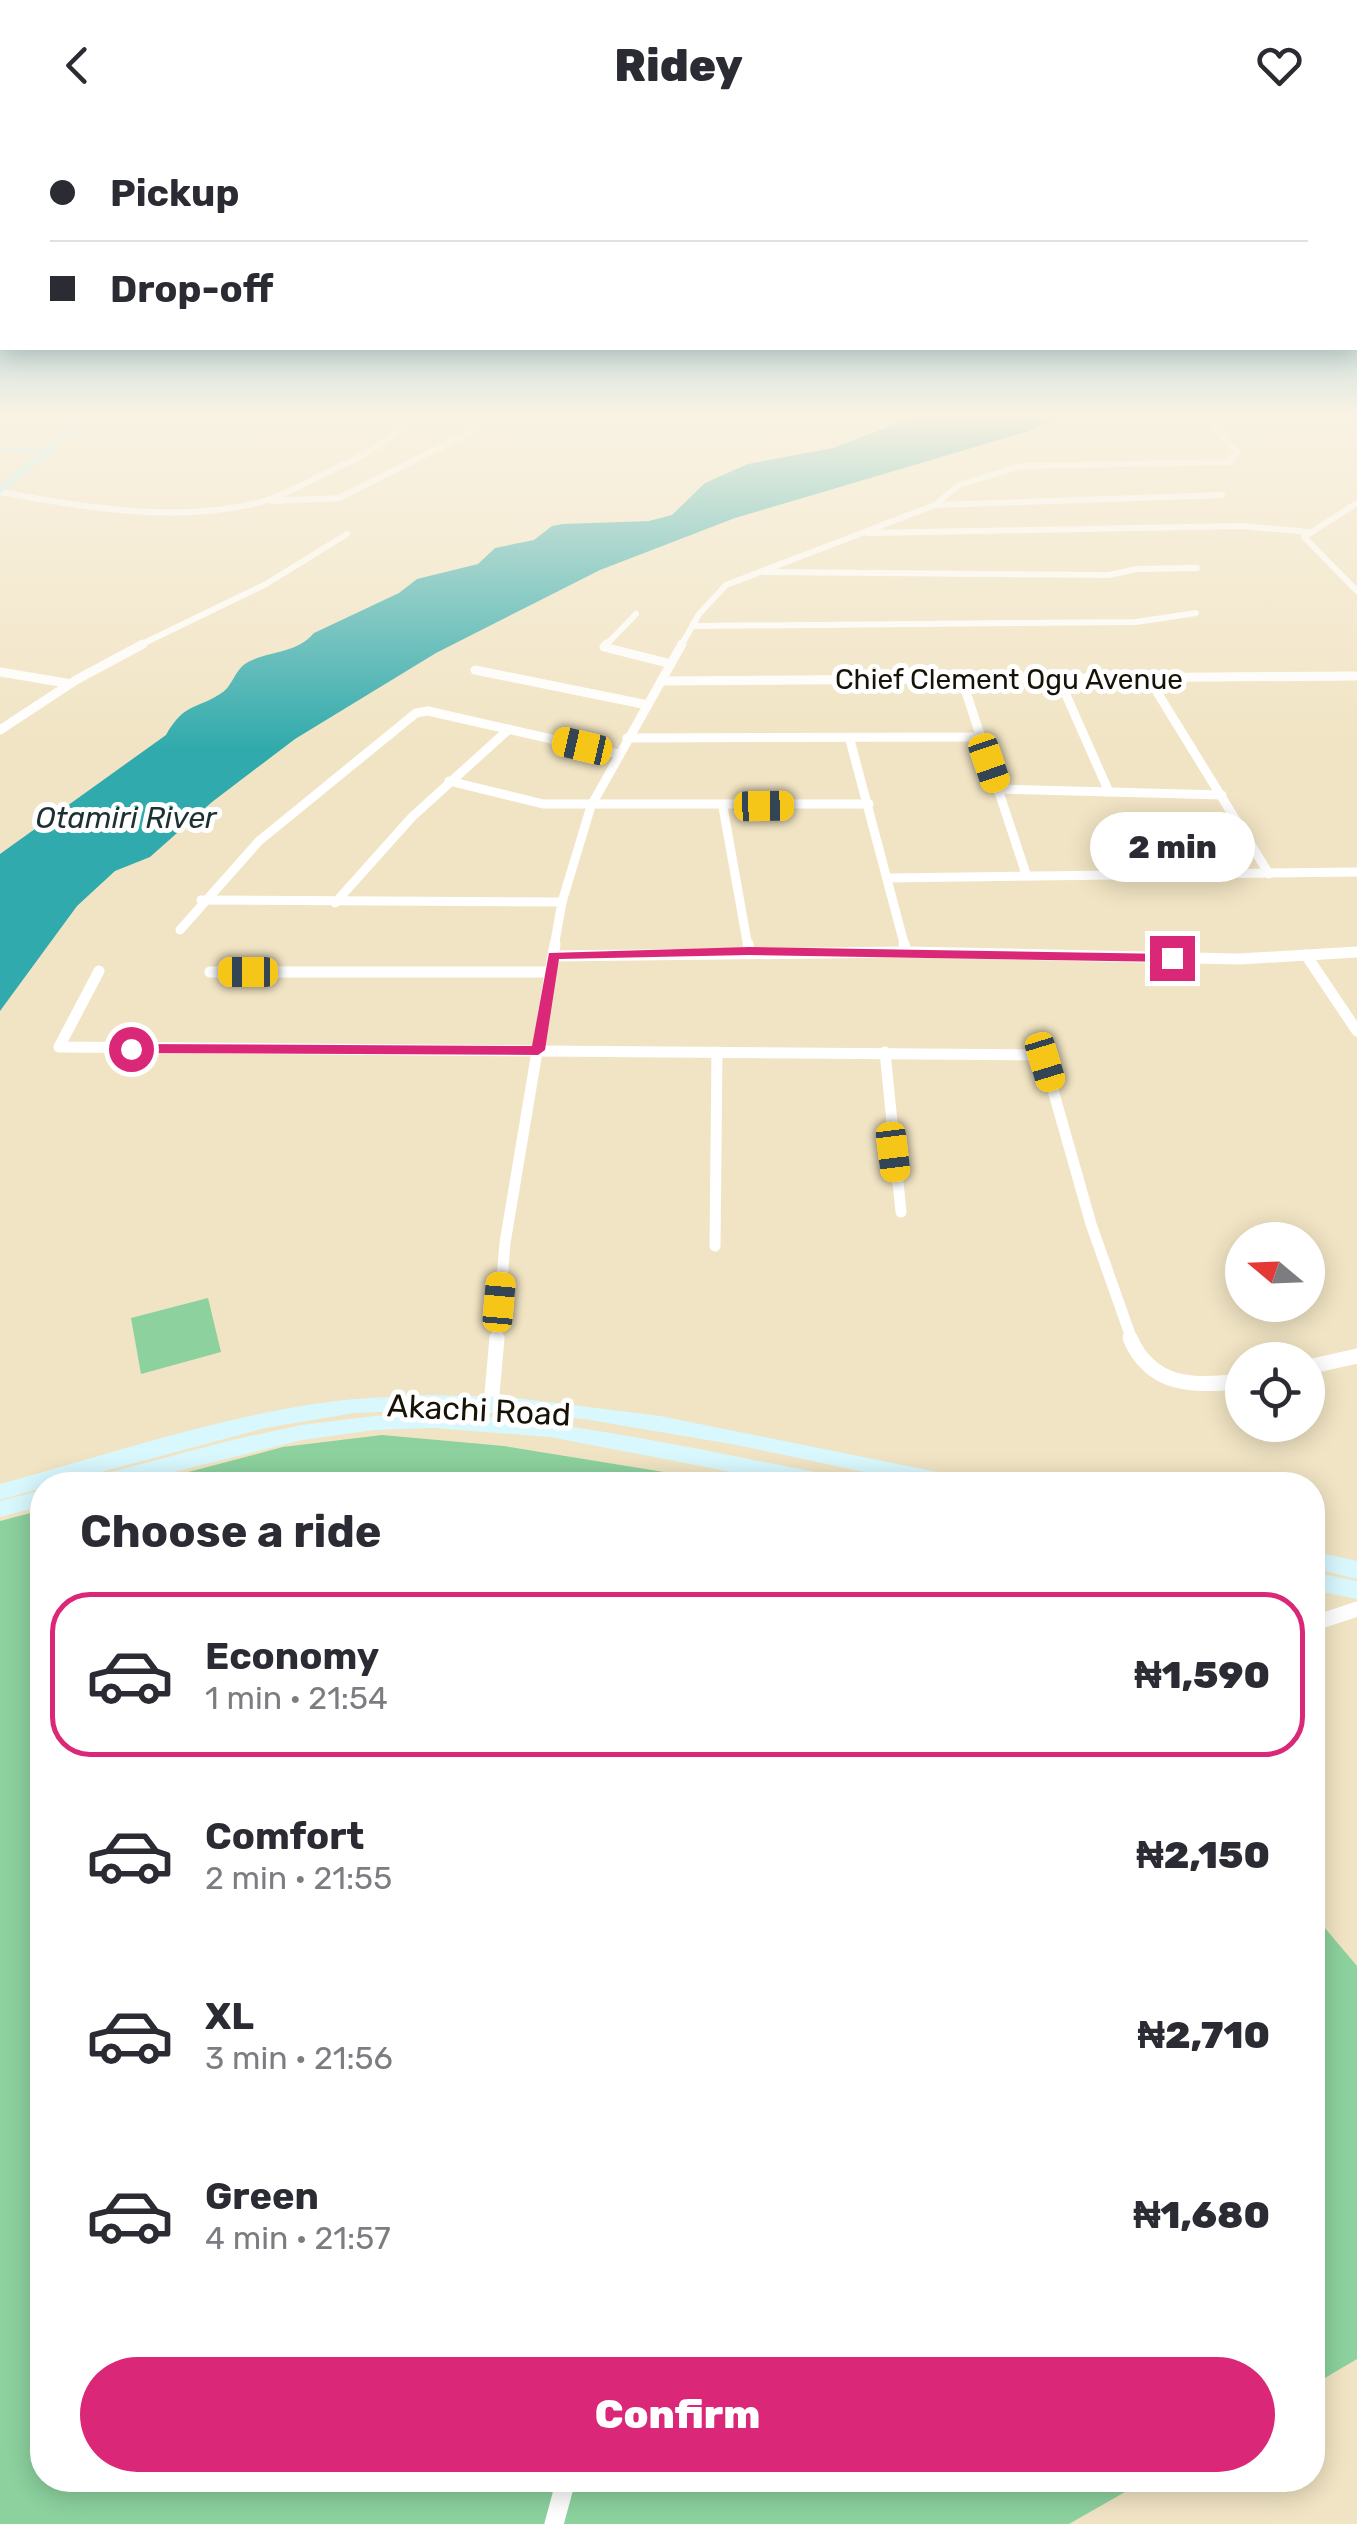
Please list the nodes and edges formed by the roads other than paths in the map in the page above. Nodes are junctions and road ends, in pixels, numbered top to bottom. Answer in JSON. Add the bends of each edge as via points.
{"nodes":[{"id":1,"x":872,"y":527,"type":"edge"},
{"id":2,"x":1202,"y":527,"type":"edge"},
{"id":3,"x":1250,"y":527,"type":"edge"},
{"id":4,"x":1318,"y":527,"type":"edge"},
{"id":5,"x":1309,"y":532,"type":"junction"},
{"id":6,"x":854,"y":533,"type":"junction"},
{"id":7,"x":347,"y":534,"type":"dead end"},
{"id":8,"x":1197,"y":568,"type":"dead end"},
{"id":9,"x":758,"y":572,"type":"junction"},
{"id":10,"x":1357,"y":591,"type":"edge"},
{"id":11,"x":1196,"y":613,"type":"dead end"},
{"id":12,"x":636,"y":614,"type":"dead end"},
{"id":13,"x":694,"y":626,"type":"junction"},
{"id":14,"x":671,"y":664,"type":"junction"},
{"id":15,"x":475,"y":670,"type":"dead end"},
{"id":16,"x":0,"y":672,"type":"edge"},
{"id":17,"x":1357,"y":676,"type":"edge"},
{"id":18,"x":1060,"y":679,"type":"junction"},
{"id":19,"x":1149,"y":679,"type":"junction"},
{"id":20,"x":962,"y":680,"type":"junction"},
{"id":21,"x":661,"y":681,"type":"junction"},
{"id":22,"x":66,"y":684,"type":"junction"},
{"id":23,"x":648,"y":705,"type":"junction"},
{"id":24,"x":509,"y":729,"type":"junction"},
{"id":25,"x":0,"y":730,"type":"edge"},
{"id":26,"x":980,"y":737,"type":"junction"},
{"id":27,"x":628,"y":738,"type":"junction"},
{"id":28,"x":850,"y":740,"type":"junction"},
{"id":29,"x":618,"y":754,"type":"junction"},
{"id":30,"x":449,"y":781,"type":"junction"},
{"id":31,"x":998,"y":790,"type":"junction"},
{"id":32,"x":1109,"y":792,"type":"junction"},
{"id":33,"x":1222,"y":795,"type":"junction"},
{"id":34,"x":869,"y":804,"type":"junction"},
{"id":35,"x":592,"y":806,"type":"junction"},
{"id":36,"x":722,"y":807,"type":"junction"},
{"id":37,"x":1357,"y":872,"type":"edge"},
{"id":38,"x":1026,"y":874,"type":"junction"},
{"id":39,"x":1269,"y":874,"type":"junction"},
{"id":40,"x":887,"y":878,"type":"junction"},
{"id":41,"x":201,"y":900,"type":"junction"},
{"id":42,"x":562,"y":902,"type":"junction"},
{"id":43,"x":335,"y":903,"type":"junction"},
{"id":44,"x":180,"y":930,"type":"dead end"},
{"id":45,"x":749,"y":951,"type":"junction"},
{"id":46,"x":906,"y":952,"type":"junction"},
{"id":47,"x":1357,"y":952,"type":"edge"},
{"id":48,"x":1306,"y":955,"type":"junction"},
{"id":49,"x":553,"y":956,"type":"junction"},
{"id":50,"x":100,"y":971,"type":"dead end"},
{"id":51,"x":210,"y":972,"type":"dead end"},
{"id":52,"x":550,"y":972,"type":"junction"},
{"id":53,"x":1357,"y":1031,"type":"edge"},
{"id":54,"x":538,"y":1050,"type":"junction"},
{"id":55,"x":717,"y":1052,"type":"junction"},
{"id":56,"x":885,"y":1052,"type":"junction"},
{"id":57,"x":901,"y":1212,"type":"dead end"},
{"id":58,"x":715,"y":1246,"type":"dead end"},
{"id":59,"x":1357,"y":1356,"type":"edge"},
{"id":60,"x":1325,"y":1363,"type":"edge"},
{"id":61,"x":1225,"y":1382,"type":"edge"},
{"id":62,"x":491,"y":1405,"type":"junction"},
{"id":63,"x":77,"y":1472,"type":"edge"},
{"id":64,"x":143,"y":1472,"type":"edge"},
{"id":65,"x":771,"y":1472,"type":"edge"},
{"id":66,"x":894,"y":1472,"type":"edge"},
{"id":67,"x":30,"y":1484,"type":"edge"},
{"id":68,"x":0,"y":1492,"type":"edge"},
{"id":69,"x":30,"y":1501,"type":"edge"},
{"id":70,"x":0,"y":1508,"type":"edge"},
{"id":71,"x":1325,"y":1563,"type":"edge"},
{"id":72,"x":1357,"y":1570,"type":"edge"},
{"id":73,"x":1325,"y":1584,"type":"edge"},
{"id":74,"x":1357,"y":1590,"type":"edge"},
{"id":75,"x":1357,"y":1609,"type":"edge"},
{"id":76,"x":1325,"y":1620,"type":"edge"},
{"id":77,"x":563,"y":2492,"type":"edge"},
{"id":78,"x":554,"y":2524,"type":"edge"}],
"edges":[{"from":1,"to":6,"type":"street"},
{"from":2,"to":6,"type":"street"},
{"from":3,"to":5,"type":"street"},
{"from":4,"to":5,"type":"street"},
{"from":5,"to":10,"type":"street","via":[[1306,543]]},
{"from":6,"to":9,"type":"street"},
{"from":7,"to":22,"type":"street","via":[[237,600]]},
{"from":8,"to":9,"type":"street","via":[[1109,575]]},
{"from":9,"to":13,"type":"street","via":[[726,585]]},
{"from":11,"to":13,"type":"street","via":[[1136,622]]},
{"from":12,"to":14,"type":"street","via":[[604,648]]},
{"from":13,"to":14,"type":"street"},
{"from":14,"to":21,"type":"street"},
{"from":15,"to":23,"type":"street"},
{"from":16,"to":22,"type":"street"},
{"from":17,"to":19,"type":"street","name":"Chief Clement Ogu Avenue"},
{"from":18,"to":19,"type":"street","name":"Chief Clement Ogu Avenue"},
{"from":18,"to":20,"type":"street","name":"Chief Clement Ogu Avenue"},
{"from":18,"to":32,"type":"street"},
{"from":19,"to":33,"type":"street"},
{"from":20,"to":21,"type":"street","name":"Chief Clement Ogu Avenue"},
{"from":20,"to":26,"type":"street"},
{"from":21,"to":23,"type":"street"},
{"from":22,"to":25,"type":"street"},
{"from":23,"to":27,"type":"street"},
{"from":24,"to":29,"type":"street"},
{"from":24,"to":30,"type":"street"},
{"from":24,"to":41,"type":"street","via":[[416,713]]},
{"from":26,"to":28,"type":"street"},
{"from":26,"to":31,"type":"street"},
{"from":27,"to":28,"type":"street"},
{"from":27,"to":29,"type":"street"},
{"from":28,"to":34,"type":"street"},
{"from":29,"to":35,"type":"street"},
{"from":30,"to":35,"type":"street","via":[[543,804]]},
{"from":30,"to":43,"type":"street"},
{"from":31,"to":32,"type":"street"},
{"from":31,"to":38,"type":"street"},
{"from":32,"to":33,"type":"street"},
{"from":33,"to":39,"type":"street"},
{"from":34,"to":36,"type":"street"},
{"from":34,"to":40,"type":"street"},
{"from":35,"to":36,"type":"street"},
{"from":35,"to":42,"type":"street"},
{"from":36,"to":45,"type":"street"},
{"from":37,"to":39,"type":"street"},
{"from":38,"to":39,"type":"street"},
{"from":38,"to":40,"type":"street"},
{"from":40,"to":46,"type":"street"},
{"from":41,"to":43,"type":"street"},
{"from":41,"to":44,"type":"street"},
{"from":42,"to":43,"type":"street"},
{"from":42,"to":49,"type":"street"},
{"from":45,"to":46,"type":"street"},
{"from":45,"to":49,"type":"street"},
{"from":46,"to":48,"type":"street"},
{"from":47,"to":48,"type":"street"},
{"from":48,"to":53,"type":"street"},
{"from":49,"to":52,"type":"street"},
{"from":50,"to":54,"type":"street","via":[[59,1047]]},
{"from":51,"to":52,"type":"street"},
{"from":52,"to":54,"type":"street"},
{"from":54,"to":55,"type":"street"},
{"from":54,"to":62,"type":"street","via":[[505,1243]]},
{"from":55,"to":56,"type":"street"},
{"from":55,"to":58,"type":"street"},
{"from":56,"to":57,"type":"street"},
{"from":56,"to":61,"type":"street","via":[[1026,1052],[1045,1062],[1120,1310],[1144,1366],[1166,1378]]},
{"from":59,"to":60,"type":"street"},
{"from":62,"to":63,"type":"main road","name":"Akachi Road","via":[[396,1403],[313,1411]]},
{"from":62,"to":66,"type":"main road","name":"Akachi Road","via":[[628,1421]]},
{"from":64,"to":65,"type":"main road","name":"Akachi Road","via":[[294,1434],[378,1422],[548,1430]]},
{"from":67,"to":68,"type":"main road","name":"Akachi Road"},
{"from":69,"to":70,"type":"main road"},
{"from":71,"to":72,"type":"main road"},
{"from":73,"to":74,"type":"main road"},
{"from":75,"to":76,"type":"street"},
{"from":77,"to":78,"type":"street"}]}
